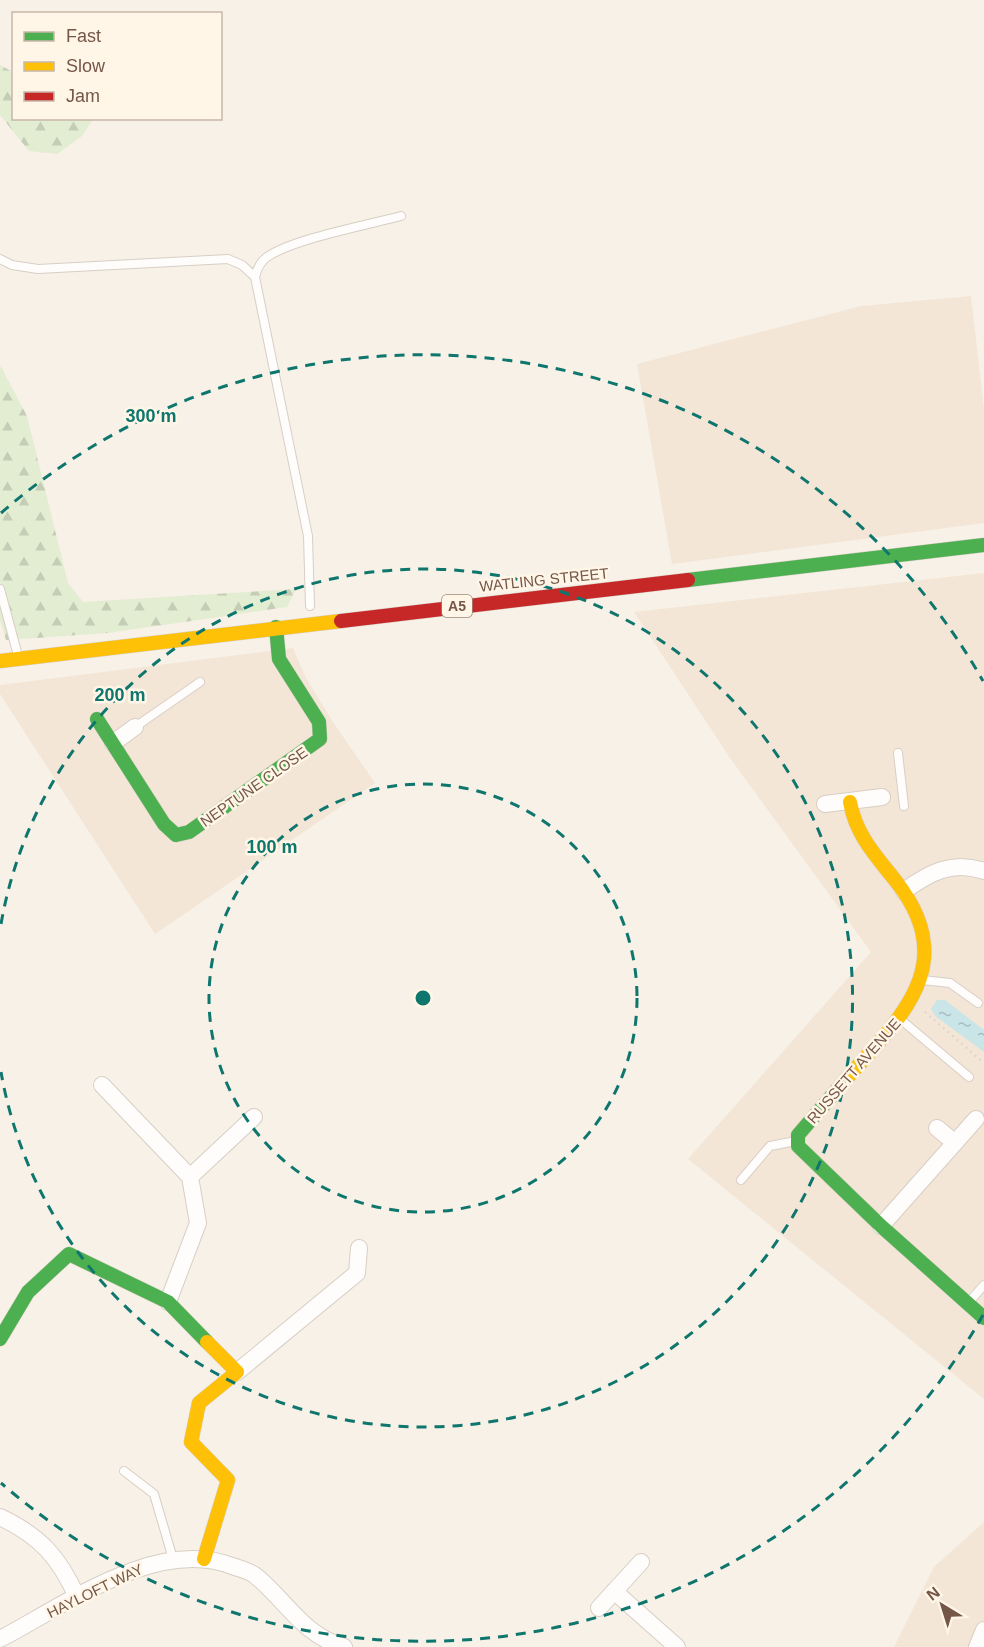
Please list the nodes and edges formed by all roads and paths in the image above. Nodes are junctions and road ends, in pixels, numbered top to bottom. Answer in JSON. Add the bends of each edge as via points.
{"nodes":[{"id":1,"x":401,"y":216,"type":"dead end"},
{"id":2,"x":0,"y":259,"type":"edge"},
{"id":3,"x":255,"y":277,"type":"junction"},
{"id":4,"x":984,"y":545,"type":"edge"},
{"id":5,"x":0,"y":589,"type":"edge"},
{"id":6,"x":310,"y":606,"type":"dead end"},
{"id":7,"x":276,"y":627,"type":"junction"},
{"id":8,"x":19,"y":658,"type":"junction"},
{"id":9,"x":0,"y":661,"type":"edge"},
{"id":10,"x":200,"y":681,"type":"dead end"},
{"id":11,"x":97,"y":719,"type":"dead end"},
{"id":12,"x":135,"y":728,"type":"joint"},
{"id":13,"x":113,"y":743,"type":"junction"},
{"id":14,"x":898,"y":753,"type":"dead end"},
{"id":15,"x":901,"y":794,"type":"junction"},
{"id":16,"x":882,"y":797,"type":"joint"},
{"id":17,"x":850,"y":802,"type":"junction"},
{"id":18,"x":825,"y":804,"type":"dead end"},
{"id":19,"x":904,"y":806,"type":"dead end"},
{"id":20,"x":984,"y":871,"type":"edge"},
{"id":21,"x":904,"y":891,"type":"junction"},
{"id":22,"x":921,"y":980,"type":"junction"},
{"id":23,"x":912,"y":1000,"type":"junction"},
{"id":24,"x":978,"y":1003,"type":"dead end"},
{"id":25,"x":900,"y":1019,"type":"junction"},
{"id":26,"x":984,"y":1063,"type":"edge"},
{"id":27,"x":969,"y":1077,"type":"dead end"},
{"id":28,"x":102,"y":1085,"type":"dead end"},
{"id":29,"x":254,"y":1117,"type":"dead end"},
{"id":30,"x":976,"y":1119,"type":"dead end"},
{"id":31,"x":937,"y":1128,"type":"dead end"},
{"id":32,"x":797,"y":1141,"type":"junction"},
{"id":33,"x":955,"y":1143,"type":"junction"},
{"id":34,"x":190,"y":1177,"type":"junction"},
{"id":35,"x":741,"y":1180,"type":"dead end"},
{"id":36,"x":881,"y":1226,"type":"junction"},
{"id":37,"x":359,"y":1248,"type":"dead end"},
{"id":38,"x":984,"y":1285,"type":"edge"},
{"id":39,"x":168,"y":1302,"type":"junction"},
{"id":40,"x":967,"y":1304,"type":"junction"},
{"id":41,"x":984,"y":1318,"type":"edge"},
{"id":42,"x":0,"y":1339,"type":"edge"},
{"id":43,"x":237,"y":1372,"type":"junction"},
{"id":44,"x":124,"y":1471,"type":"dead end"},
{"id":45,"x":0,"y":1517,"type":"edge"},
{"id":46,"x":173,"y":1559,"type":"junction"},
{"id":47,"x":204,"y":1559,"type":"junction"},
{"id":48,"x":641,"y":1562,"type":"dead end"},
{"id":49,"x":614,"y":1591,"type":"junction"},
{"id":50,"x":77,"y":1597,"type":"junction"},
{"id":51,"x":599,"y":1608,"type":"dead end"},
{"id":52,"x":984,"y":1630,"type":"edge"},
{"id":53,"x":0,"y":1639,"type":"edge"},
{"id":54,"x":344,"y":1647,"type":"edge"},
{"id":55,"x":677,"y":1647,"type":"edge"},
{"id":56,"x":977,"y":1647,"type":"edge"}],
"edges":[{"from":1,"to":3,"type":"lane","via":[[286,248],[266,258]]},
{"from":2,"to":3,"type":"lane","via":[[38,269],[228,259],[242,264]]},
{"from":3,"to":6,"type":"lane","via":[[308,536]]},
{"from":4,"to":7,"type":"main road","name":"WATLING STREET","number":"A5"},
{"from":5,"to":8,"type":"lane"},
{"from":7,"to":8,"type":"main road","name":"WATLING STREET","number":"A5"},
{"from":7,"to":13,"type":"main road","name":"NEPTUNE CLOSE","via":[[279,659],[319,722],[320,739],[303,752],[189,832],[176,835],[164,824]]},
{"from":8,"to":9,"type":"main road","name":"WATLING STREET","number":"A5"},
{"from":10,"to":12,"type":"lane"},
{"from":11,"to":13,"type":"main road","name":"NEPTUNE CLOSE"},
{"from":12,"to":13,"type":"street"},
{"from":14,"to":15,"type":"lane"},
{"from":15,"to":16,"type":"lane"},
{"from":15,"to":19,"type":"lane"},
{"from":16,"to":17,"type":"street"},
{"from":17,"to":18,"type":"street"},
{"from":17,"to":21,"type":"main road","name":"RUSSETT AVENUE","via":[[855,828]]},
{"from":20,"to":21,"type":"street","via":[[957,866],[938,869]]},
{"from":21,"to":22,"type":"main road","name":"RUSSETT AVENUE","via":[[921,930]]},
{"from":22,"to":23,"type":"main road","name":"RUSSETT AVENUE"},
{"from":22,"to":24,"type":"lane","via":[[950,983]]},
{"from":23,"to":25,"type":"main road","name":"RUSSETT AVENUE"},
{"from":23,"to":26,"type":"path"},
{"from":25,"to":27,"type":"lane"},
{"from":25,"to":32,"type":"main road","name":"RUSSETT AVENUE","via":[[805,1126]]},
{"from":28,"to":34,"type":"street"},
{"from":29,"to":34,"type":"street"},
{"from":30,"to":33,"type":"street"},
{"from":31,"to":33,"type":"street"},
{"from":32,"to":35,"type":"lane","via":[[770,1146]]},
{"from":32,"to":36,"type":"main road","via":[[802,1151]]},
{"from":33,"to":36,"type":"street"},
{"from":34,"to":39,"type":"street","via":[[198,1223]]},
{"from":36,"to":40,"type":"main road"},
{"from":37,"to":43,"type":"street","via":[[357,1273]]},
{"from":38,"to":40,"type":"lane"},
{"from":39,"to":42,"type":"main road","via":[[69,1254],[28,1292]]},
{"from":39,"to":43,"type":"main road"},
{"from":40,"to":41,"type":"main road"},
{"from":43,"to":47,"type":"main road","via":[[199,1403],[191,1442],[228,1480]]},
{"from":44,"to":46,"type":"lane","via":[[154,1494]]},
{"from":45,"to":50,"type":"street","via":[[20,1526],[51,1551]]},
{"from":46,"to":47,"type":"street","name":"HAYLOFT WAY"},
{"from":46,"to":50,"type":"street","name":"HAYLOFT WAY","via":[[148,1565]]},
{"from":47,"to":54,"type":"street","name":"HAYLOFT WAY","via":[[255,1574],[311,1632]]},
{"from":48,"to":49,"type":"street"},
{"from":49,"to":51,"type":"street"},
{"from":49,"to":55,"type":"street"},
{"from":50,"to":53,"type":"street","name":"HAYLOFT WAY"},
{"from":52,"to":56,"type":"street"}]}
